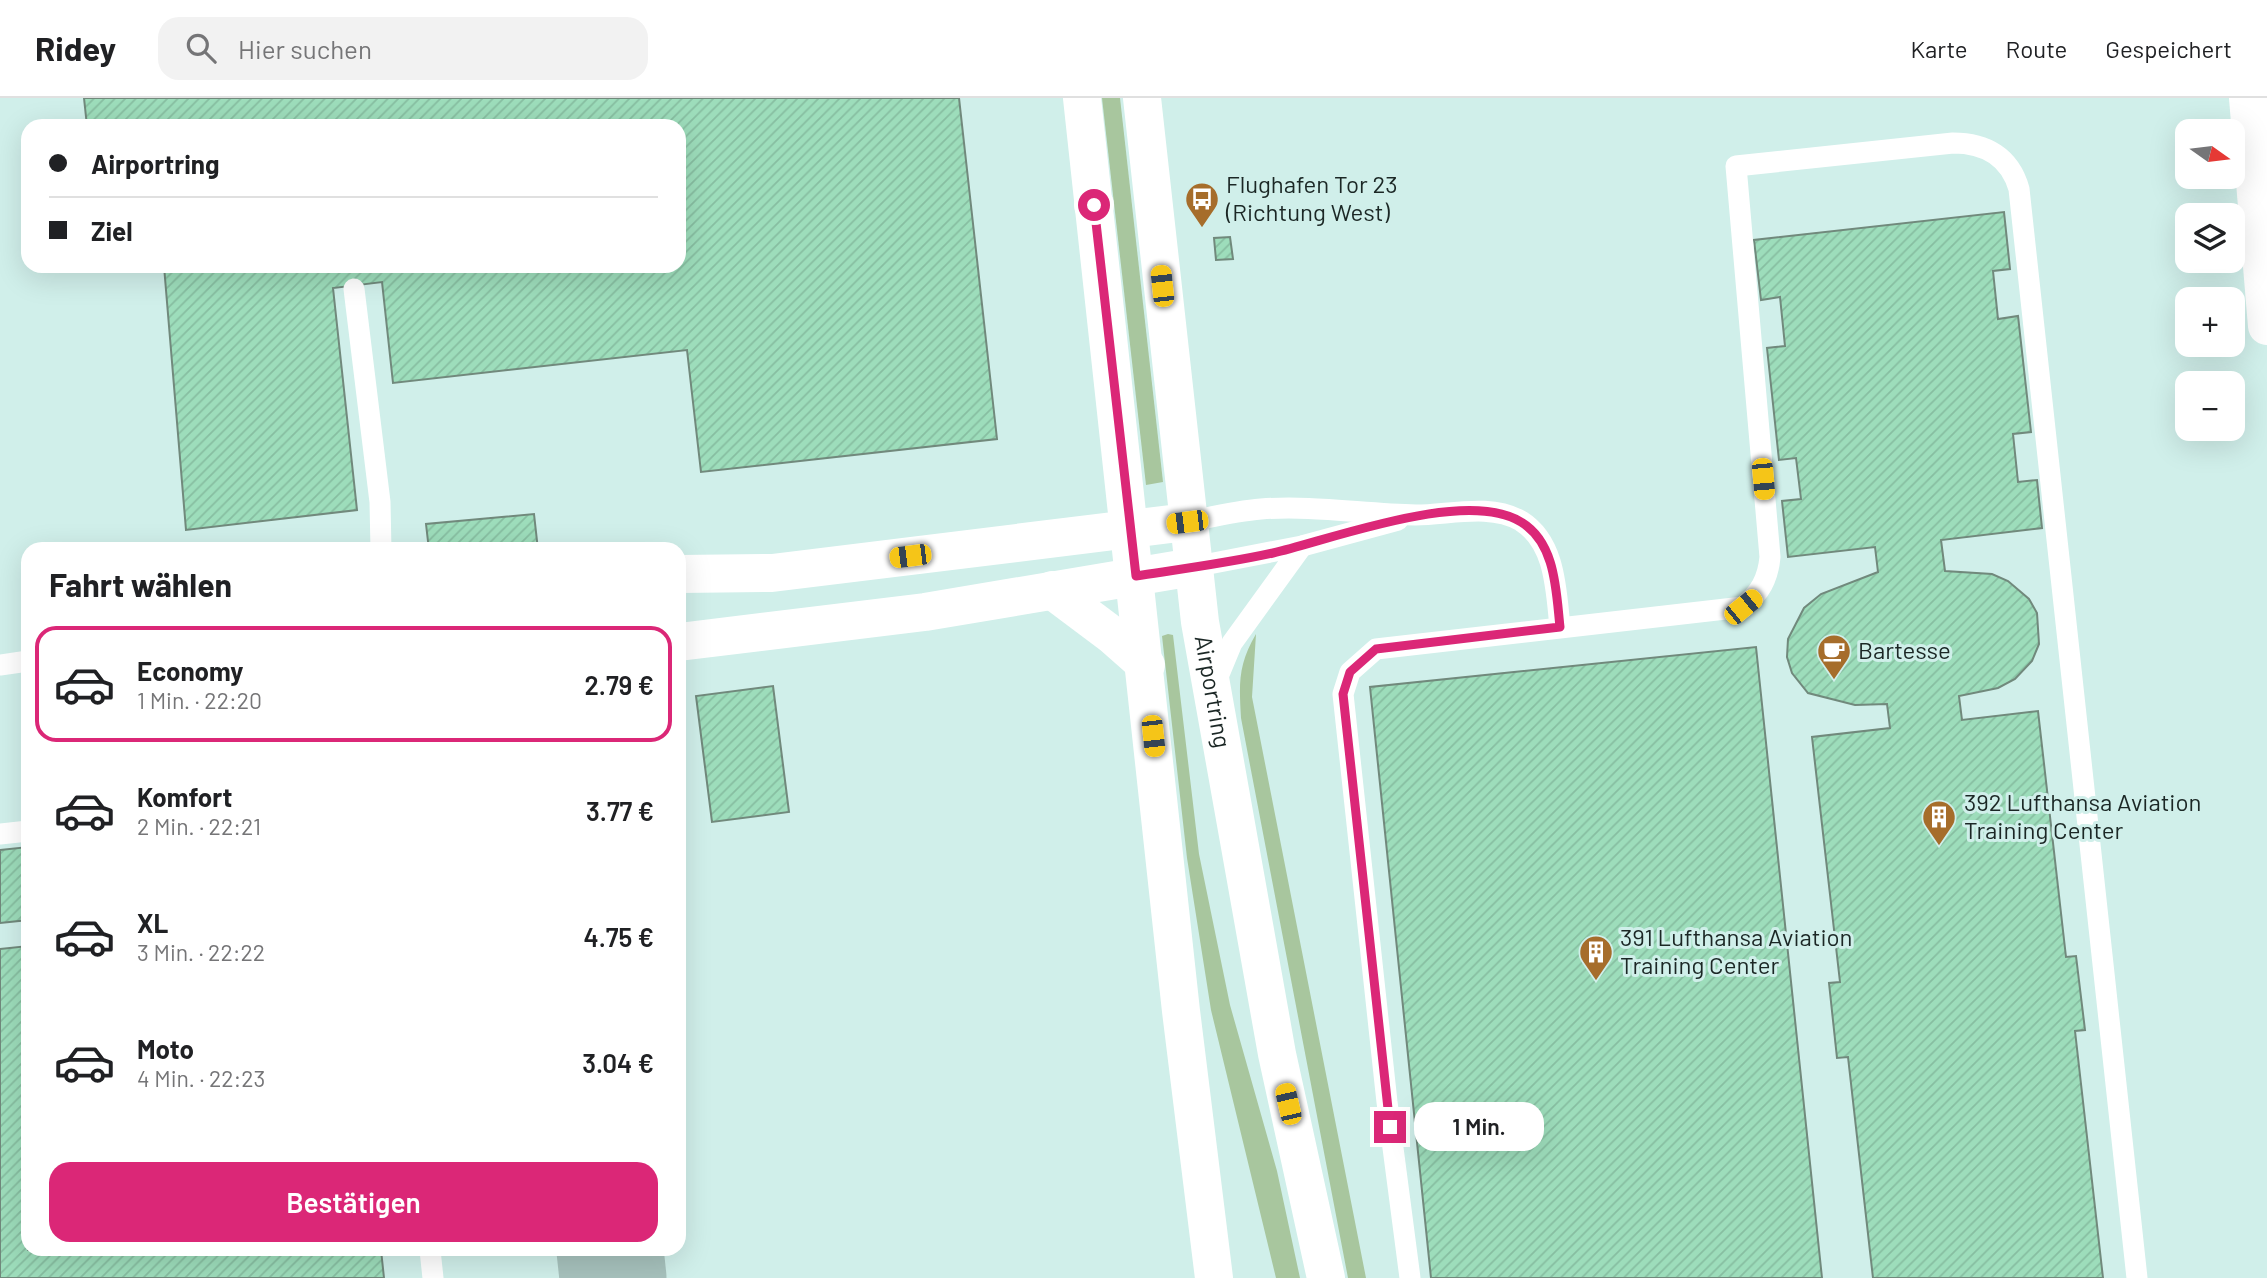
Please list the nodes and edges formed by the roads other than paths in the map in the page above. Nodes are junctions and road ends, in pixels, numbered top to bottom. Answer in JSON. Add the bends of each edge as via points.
{"nodes":[{"id":1,"x":1082,"y":98,"type":"edge"},
{"id":2,"x":1142,"y":98,"type":"edge"},
{"id":3,"x":2248,"y":98,"type":"edge"},
{"id":4,"x":354,"y":289,"type":"dead end"},
{"id":5,"x":2267,"y":327,"type":"edge"},
{"id":6,"x":1417,"y":515,"type":"junction"},
{"id":7,"x":1187,"y":522,"type":"junction"},
{"id":8,"x":1130,"y":529,"type":"junction"},
{"id":9,"x":381,"y":542,"type":"edge"},
{"id":10,"x":1302,"y":546,"type":"junction"},
{"id":11,"x":1193,"y":568,"type":"junction"},
{"id":12,"x":686,"y":574,"type":"edge"},
{"id":13,"x":1136,"y":576,"type":"junction"},
{"id":14,"x":1052,"y":590,"type":"junction"},
{"id":15,"x":1560,"y":627,"type":"junction"},
{"id":16,"x":686,"y":641,"type":"edge"},
{"id":17,"x":21,"y":662,"type":"edge"},
{"id":18,"x":0,"y":665,"type":"edge"},
{"id":19,"x":1146,"y":665,"type":"junction"},
{"id":20,"x":1211,"y":692,"type":"junction"},
{"id":21,"x":21,"y":832,"type":"edge"},
{"id":22,"x":0,"y":834,"type":"edge"},
{"id":23,"x":431,"y":1256,"type":"edge"},
{"id":24,"x":433,"y":1278,"type":"edge"},
{"id":25,"x":1214,"y":1278,"type":"edge"},
{"id":26,"x":1326,"y":1278,"type":"edge"},
{"id":27,"x":1410,"y":1278,"type":"edge"},
{"id":28,"x":2137,"y":1278,"type":"edge"}],
"edges":[{"from":1,"to":8,"type":"main road"},
{"from":2,"to":7,"type":"main road","name":"Airportring"},
{"from":3,"to":5,"type":"main road"},
{"from":4,"to":9,"type":"lane"},
{"from":6,"to":7,"type":"lane","via":[[1263,509]]},
{"from":6,"to":10,"type":"lane"},
{"from":6,"to":15,"type":"lane","via":[[1481,511],[1521,521],[1542,542],[1550,561]]},
{"from":7,"to":8,"type":"main road"},
{"from":7,"to":11,"type":"main road","name":"Airportring"},
{"from":8,"to":12,"type":"main road","via":[[772,573]]},
{"from":8,"to":13,"type":"main road"},
{"from":10,"to":11,"type":"lane"},
{"from":10,"to":20,"type":"lane","via":[[1232,643]]},
{"from":11,"to":13,"type":"main road"},
{"from":11,"to":20,"type":"main road","name":"Airportring"},
{"from":13,"to":14,"type":"main road"},
{"from":13,"to":19,"type":"main road"},
{"from":14,"to":16,"type":"main road","via":[[925,612]]},
{"from":14,"to":19,"type":"main road"},
{"from":15,"to":27,"type":"lane","via":[[1376,649],[1350,672],[1343,694]]},
{"from":15,"to":28,"type":"lane","via":[[1743,607],[1757,596],[1768,575],[1736,166],[1953,142],[1969,143],[2005,159],[2019,189]]},
{"from":17,"to":18,"type":"lane"},
{"from":19,"to":25,"type":"main road"},
{"from":20,"to":26,"type":"main road","name":"Airportring","via":[[1277,1054]]},
{"from":21,"to":22,"type":"lane"},
{"from":23,"to":24,"type":"lane"}]}
